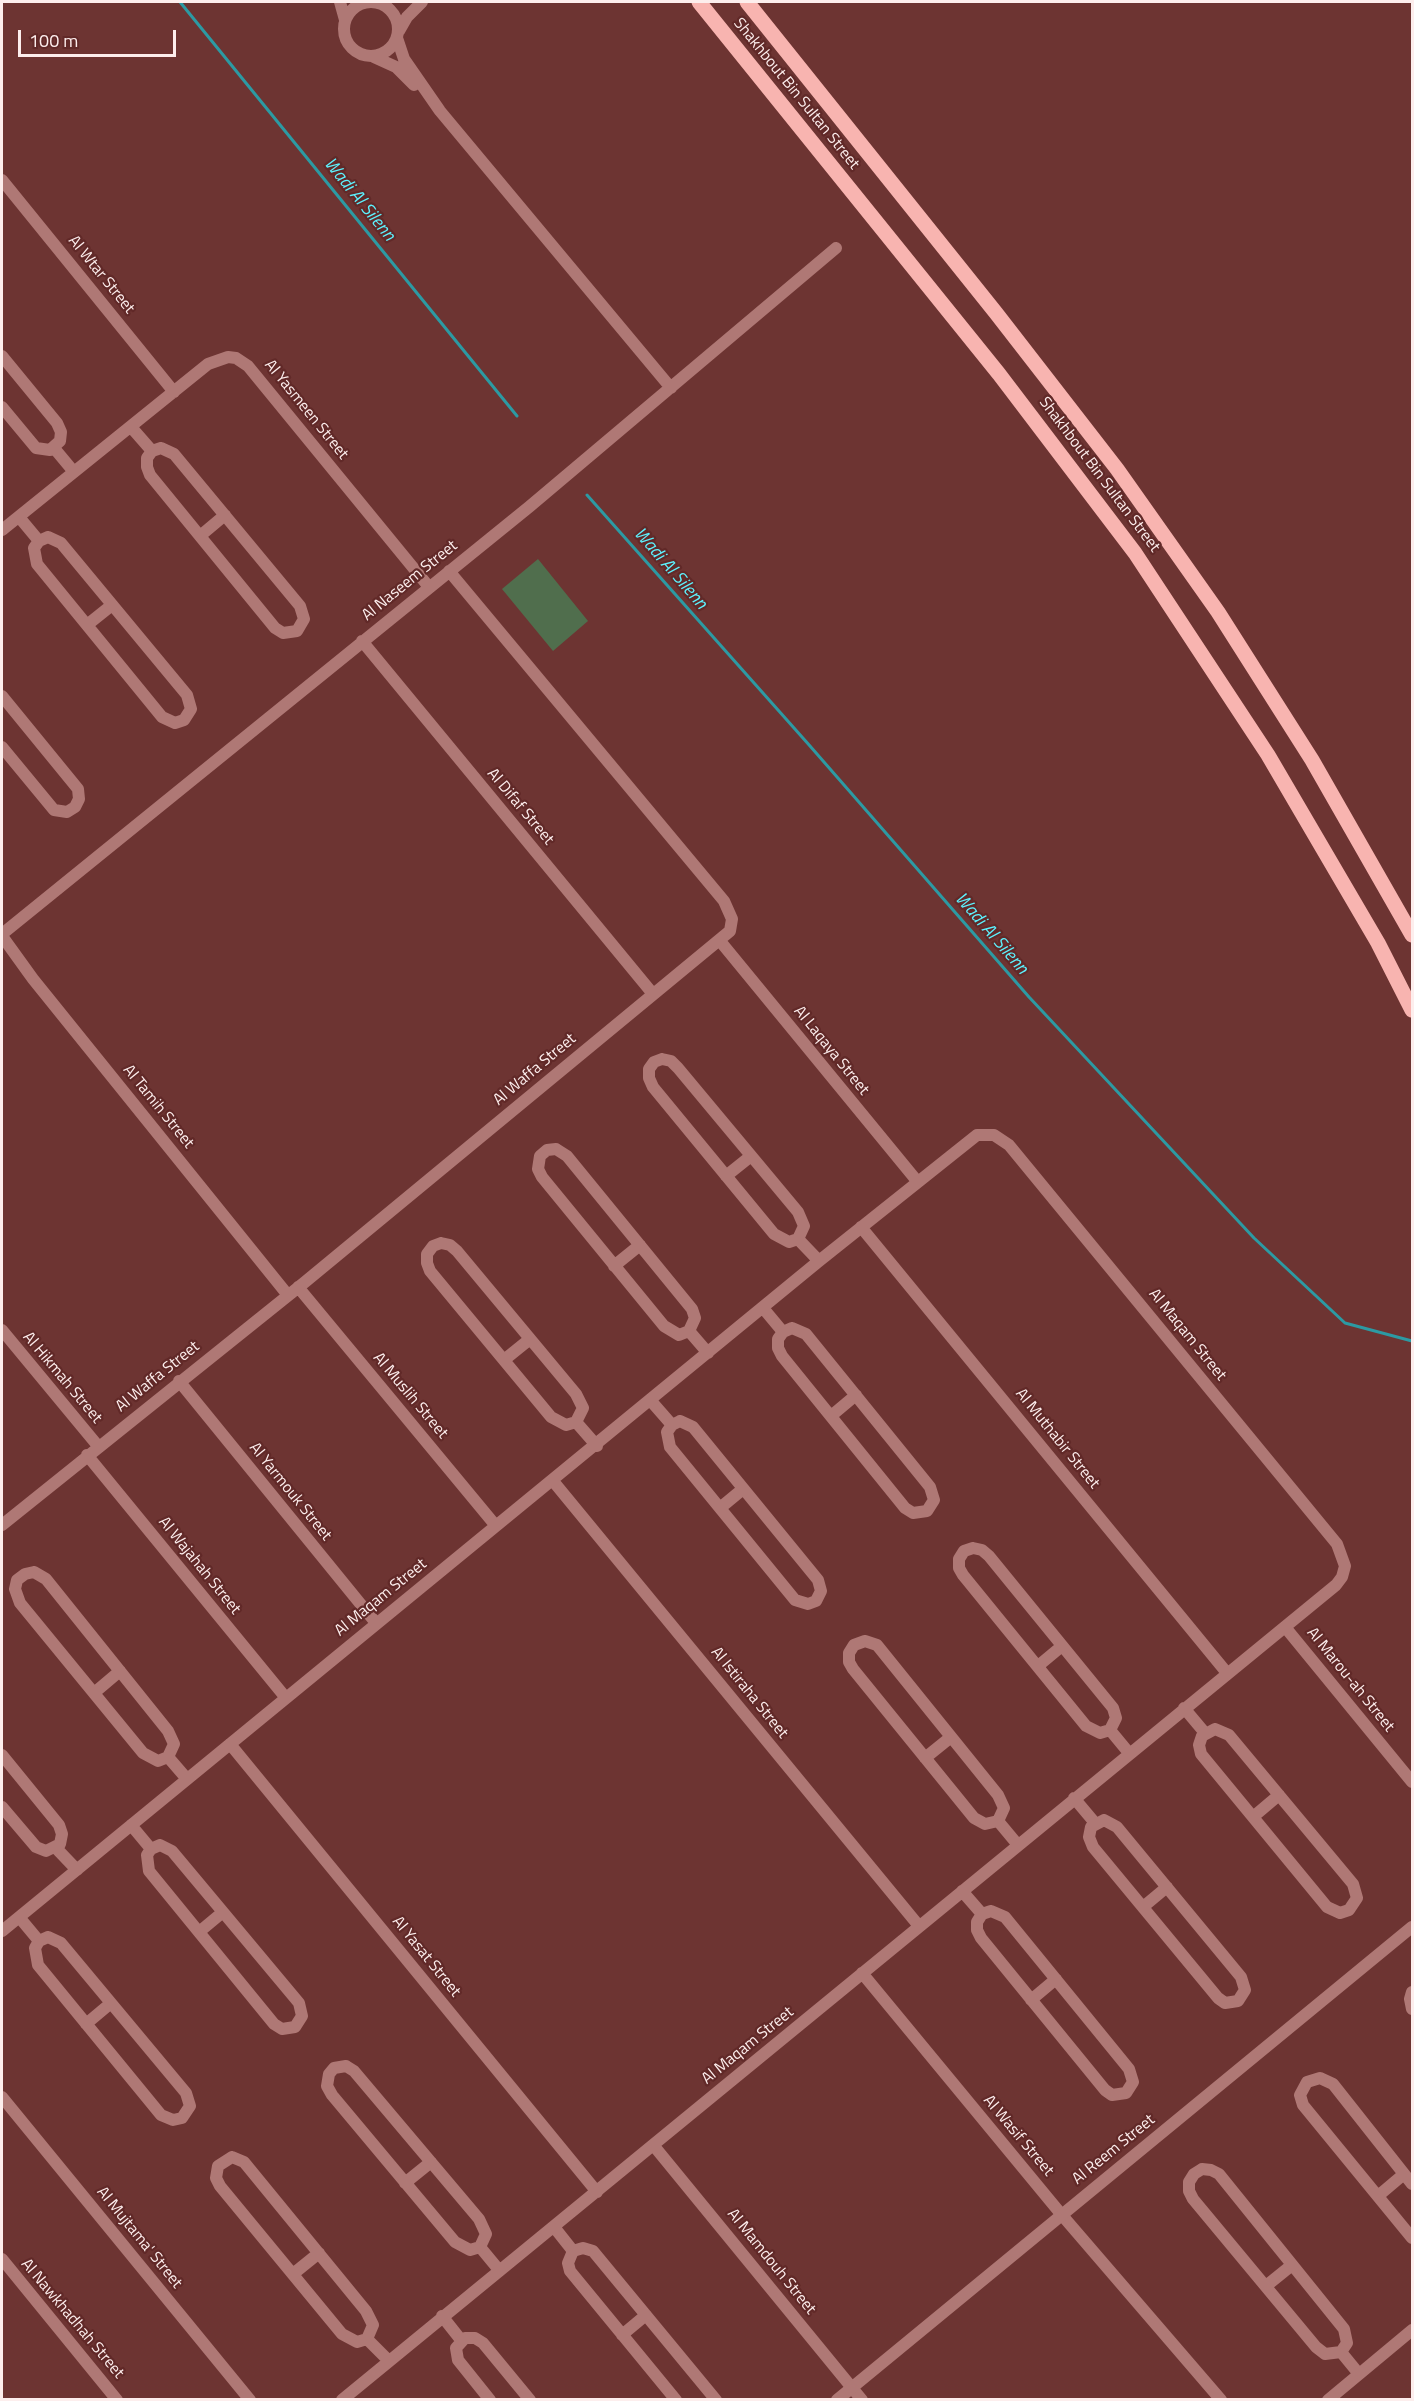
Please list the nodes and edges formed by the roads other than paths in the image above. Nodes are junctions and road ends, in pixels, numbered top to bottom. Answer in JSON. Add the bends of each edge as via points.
{"nodes":[{"id":1,"x":340,"y":2,"type":"edge"},
{"id":2,"x":369,"y":2,"type":"edge"},
{"id":3,"x":378,"y":2,"type":"edge"},
{"id":4,"x":422,"y":2,"type":"edge"},
{"id":5,"x":699,"y":2,"type":"edge"},
{"id":6,"x":747,"y":2,"type":"edge"},
{"id":7,"x":345,"y":20,"type":"junction"},
{"id":8,"x":398,"y":35,"type":"junction"},
{"id":9,"x":374,"y":57,"type":"junction"},
{"id":10,"x":440,"y":111,"type":"junction"},
{"id":11,"x":2,"y":180,"type":"edge"},
{"id":12,"x":837,"y":249,"type":"dead end"},
{"id":13,"x":4,"y":363,"type":"edge"},
{"id":14,"x":671,"y":388,"type":"junction"},
{"id":15,"x":174,"y":392,"type":"junction"},
{"id":16,"x":2,"y":407,"type":"edge"},
{"id":17,"x":131,"y":427,"type":"junction"},
{"id":18,"x":54,"y":448,"type":"junction"},
{"id":19,"x":152,"y":451,"type":"junction"},
{"id":20,"x":74,"y":472,"type":"junction"},
{"id":21,"x":225,"y":515,"type":"junction"},
{"id":22,"x":19,"y":517,"type":"junction"},
{"id":23,"x":2,"y":530,"type":"edge"},
{"id":24,"x":200,"y":536,"type":"junction"},
{"id":25,"x":39,"y":541,"type":"junction"},
{"id":26,"x":449,"y":571,"type":"junction"},
{"id":27,"x":429,"y":587,"type":"junction"},
{"id":28,"x":112,"y":605,"type":"junction"},
{"id":29,"x":87,"y":625,"type":"junction"},
{"id":30,"x":362,"y":641,"type":"junction"},
{"id":31,"x":2,"y":696,"type":"edge"},
{"id":32,"x":2,"y":747,"type":"edge"},
{"id":33,"x":3,"y":931,"type":"edge"},
{"id":34,"x":1413,"y":935,"type":"edge"},
{"id":35,"x":720,"y":941,"type":"junction"},
{"id":36,"x":2,"y":946,"type":"edge"},
{"id":37,"x":33,"y":979,"type":"junction"},
{"id":38,"x":653,"y":994,"type":"junction"},
{"id":39,"x":1413,"y":1010,"type":"edge"},
{"id":40,"x":751,"y":1156,"type":"junction"},
{"id":41,"x":726,"y":1176,"type":"junction"},
{"id":42,"x":917,"y":1181,"type":"junction"},
{"id":43,"x":861,"y":1227,"type":"junction"},
{"id":44,"x":798,"y":1239,"type":"junction"},
{"id":45,"x":640,"y":1245,"type":"junction"},
{"id":46,"x":819,"y":1260,"type":"junction"},
{"id":47,"x":614,"y":1266,"type":"junction"},
{"id":48,"x":292,"y":1290,"type":"junction"},
{"id":49,"x":763,"y":1308,"type":"junction"},
{"id":50,"x":2,"y":1330,"type":"edge"},
{"id":51,"x":689,"y":1331,"type":"junction"},
{"id":52,"x":783,"y":1332,"type":"junction"},
{"id":53,"x":530,"y":1339,"type":"junction"},
{"id":54,"x":708,"y":1353,"type":"junction"},
{"id":55,"x":504,"y":1360,"type":"junction"},
{"id":56,"x":179,"y":1381,"type":"junction"},
{"id":57,"x":856,"y":1395,"type":"junction"},
{"id":58,"x":651,"y":1401,"type":"junction"},
{"id":59,"x":831,"y":1416,"type":"junction"},
{"id":60,"x":576,"y":1422,"type":"junction"},
{"id":61,"x":672,"y":1425,"type":"junction"},
{"id":62,"x":98,"y":1446,"type":"junction"},
{"id":63,"x":597,"y":1446,"type":"junction"},
{"id":64,"x":87,"y":1455,"type":"junction"},
{"id":65,"x":553,"y":1481,"type":"junction"},
{"id":66,"x":743,"y":1489,"type":"junction"},
{"id":67,"x":720,"y":1508,"type":"junction"},
{"id":68,"x":2,"y":1525,"type":"edge"},
{"id":69,"x":496,"y":1526,"type":"junction"},
{"id":70,"x":376,"y":1623,"type":"junction"},
{"id":71,"x":1285,"y":1627,"type":"junction"},
{"id":72,"x":1062,"y":1646,"type":"junction"},
{"id":73,"x":1038,"y":1666,"type":"junction"},
{"id":74,"x":120,"y":1671,"type":"junction"},
{"id":75,"x":1227,"y":1673,"type":"junction"},
{"id":76,"x":94,"y":1693,"type":"junction"},
{"id":77,"x":286,"y":1698,"type":"junction"},
{"id":78,"x":1184,"y":1708,"type":"junction"},
{"id":79,"x":1110,"y":1730,"type":"junction"},
{"id":80,"x":1205,"y":1733,"type":"junction"},
{"id":81,"x":951,"y":1737,"type":"junction"},
{"id":82,"x":230,"y":1744,"type":"junction"},
{"id":83,"x":1129,"y":1753,"type":"junction"},
{"id":84,"x":168,"y":1757,"type":"junction"},
{"id":85,"x":925,"y":1758,"type":"junction"},
{"id":86,"x":3,"y":1761,"type":"edge"},
{"id":87,"x":187,"y":1779,"type":"junction"},
{"id":88,"x":1413,"y":1782,"type":"edge"},
{"id":89,"x":1279,"y":1795,"type":"junction"},
{"id":90,"x":1074,"y":1798,"type":"junction"},
{"id":91,"x":2,"y":1807,"type":"edge"},
{"id":92,"x":1253,"y":1817,"type":"junction"},
{"id":93,"x":998,"y":1821,"type":"junction"},
{"id":94,"x":1095,"y":1824,"type":"junction"},
{"id":95,"x":131,"y":1825,"type":"junction"},
{"id":96,"x":1018,"y":1845,"type":"junction"},
{"id":97,"x":56,"y":1848,"type":"junction"},
{"id":98,"x":151,"y":1849,"type":"junction"},
{"id":99,"x":77,"y":1870,"type":"junction"},
{"id":100,"x":1167,"y":1887,"type":"junction"},
{"id":101,"x":962,"y":1891,"type":"junction"},
{"id":102,"x":1143,"y":1907,"type":"junction"},
{"id":103,"x":223,"y":1912,"type":"junction"},
{"id":104,"x":982,"y":1914,"type":"junction"},
{"id":105,"x":19,"y":1917,"type":"junction"},
{"id":106,"x":919,"y":1926,"type":"junction"},
{"id":107,"x":1413,"y":1927,"type":"edge"},
{"id":108,"x":2,"y":1932,"type":"edge"},
{"id":109,"x":199,"y":1932,"type":"junction"},
{"id":110,"x":39,"y":1941,"type":"junction"},
{"id":111,"x":862,"y":1973,"type":"junction"},
{"id":112,"x":1056,"y":1979,"type":"junction"},
{"id":113,"x":1413,"y":1992,"type":"edge"},
{"id":114,"x":1031,"y":2000,"type":"junction"},
{"id":115,"x":111,"y":2003,"type":"junction"},
{"id":116,"x":1413,"y":2009,"type":"edge"},
{"id":117,"x":86,"y":2024,"type":"junction"},
{"id":118,"x":2,"y":2097,"type":"edge"},
{"id":119,"x":654,"y":2146,"type":"junction"},
{"id":120,"x":431,"y":2162,"type":"junction"},
{"id":121,"x":1404,"y":2174,"type":"junction"},
{"id":122,"x":405,"y":2183,"type":"junction"},
{"id":123,"x":1413,"y":2184,"type":"edge"},
{"id":124,"x":597,"y":2192,"type":"junction"},
{"id":125,"x":1378,"y":2196,"type":"junction"},
{"id":126,"x":1061,"y":2214,"type":"junction"},
{"id":127,"x":554,"y":2227,"type":"junction"},
{"id":128,"x":1413,"y":2238,"type":"edge"},
{"id":129,"x":480,"y":2247,"type":"junction"},
{"id":130,"x":573,"y":2251,"type":"junction"},
{"id":131,"x":319,"y":2253,"type":"junction"},
{"id":132,"x":2,"y":2259,"type":"edge"},
{"id":133,"x":1292,"y":2265,"type":"junction"},
{"id":134,"x":499,"y":2270,"type":"junction"},
{"id":135,"x":293,"y":2274,"type":"junction"},
{"id":136,"x":1266,"y":2286,"type":"junction"},
{"id":137,"x":646,"y":2315,"type":"junction"},
{"id":138,"x":442,"y":2316,"type":"junction"},
{"id":139,"x":1413,"y":2330,"type":"edge"},
{"id":140,"x":622,"y":2335,"type":"junction"},
{"id":141,"x":367,"y":2338,"type":"junction"},
{"id":142,"x":461,"y":2340,"type":"junction"},
{"id":143,"x":1341,"y":2352,"type":"junction"},
{"id":144,"x":388,"y":2360,"type":"junction"},
{"id":145,"x":1359,"y":2374,"type":"junction"},
{"id":146,"x":852,"y":2387,"type":"junction"},
{"id":147,"x":117,"y":2400,"type":"edge"},
{"id":148,"x":250,"y":2400,"type":"edge"},
{"id":149,"x":342,"y":2400,"type":"edge"},
{"id":150,"x":490,"y":2400,"type":"edge"},
{"id":151,"x":530,"y":2400,"type":"edge"},
{"id":152,"x":676,"y":2400,"type":"edge"},
{"id":153,"x":716,"y":2400,"type":"edge"},
{"id":154,"x":837,"y":2400,"type":"edge"},
{"id":155,"x":862,"y":2400,"type":"edge"},
{"id":156,"x":1221,"y":2400,"type":"edge"},
{"id":157,"x":1328,"y":2400,"type":"edge"}],
"edges":[{"from":1,"to":7,"type":"street"},
{"from":2,"to":3,"type":"street"},
{"from":2,"to":7,"type":"street","via":[[355,7]]},
{"from":3,"to":8,"type":"street","via":[[391,9]]},
{"from":4,"to":8,"type":"street","via":[[407,17]]},
{"from":5,"to":39,"type":"main road","name":"Shakhbout Bin Sultan Street","via":[[999,374],[1135,553],[1268,755]]},
{"from":6,"to":34,"type":"main road","name":"Shakhbout Bin Sultan Street","via":[[1123,478],[1218,612],[1312,760]]},
{"from":7,"to":9,"type":"street","via":[[345,35],[352,49]]},
{"from":8,"to":9,"type":"street","via":[[388,51]]},
{"from":8,"to":10,"type":"street","via":[[404,59]]},
{"from":9,"to":10,"type":"street","via":[[396,67]]},
{"from":10,"to":14,"type":"street"},
{"from":11,"to":15,"type":"street","name":"Al Wtar Street"},
{"from":12,"to":14,"type":"street","name":"Al Naseem Street"},
{"from":13,"to":18,"type":"street","via":[[60,427],[60,441]]},
{"from":14,"to":26,"type":"street","name":"Al Naseem Street"},
{"from":15,"to":17,"type":"street","name":"Al Yasmeen Street"},
{"from":15,"to":27,"type":"street","name":"Al Yasmeen Street","via":[[214,360],[228,357],[243,361]]},
{"from":16,"to":18,"type":"street","via":[[36,448]]},
{"from":17,"to":19,"type":"street"},
{"from":17,"to":20,"type":"street","name":"Al Yasmeen Street"},
{"from":18,"to":20,"type":"street"},
{"from":19,"to":21,"type":"street","via":[[170,450]]},
{"from":19,"to":24,"type":"street","via":[[146,463],[150,475]]},
{"from":20,"to":22,"type":"street","name":"Al Yasmeen Street"},
{"from":21,"to":24,"type":"street"},
{"from":21,"to":24,"type":"street","via":[[303,610],[304,619],[297,631],[283,633],[275,628]]},
{"from":22,"to":23,"type":"street","name":"Al Yasmeen Street"},
{"from":22,"to":25,"type":"street"},
{"from":25,"to":28,"type":"street","via":[[48,537],[57,540]]},
{"from":25,"to":29,"type":"street","via":[[33,552],[37,564]]},
{"from":26,"to":27,"type":"street","name":"Al Naseem Street"},
{"from":26,"to":35,"type":"street","name":"Al Waffa Street","via":[[724,900],[732,925]]},
{"from":27,"to":30,"type":"street","name":"Al Naseem Street"},
{"from":28,"to":29,"type":"street"},
{"from":28,"to":29,"type":"street","via":[[190,699],[191,709],[184,720],[175,723],[162,717]]},
{"from":30,"to":33,"type":"street","name":"Al Naseem Street"},
{"from":30,"to":38,"type":"street","name":"Al Difaf Street"},
{"from":31,"to":32,"type":"street","via":[[78,789],[75,807],[68,812],[54,810]]},
{"from":33,"to":37,"type":"street","name":"Al Tamih Street"},
{"from":35,"to":38,"type":"street","name":"Al Waffa Street"},
{"from":35,"to":42,"type":"street","name":"Al Laqaya Street"},
{"from":36,"to":37,"type":"street","name":"Al Tamih Street"},
{"from":37,"to":48,"type":"street","name":"Al Tamih Street","via":[[258,1255]]},
{"from":38,"to":48,"type":"street","name":"Al Waffa Street"},
{"from":40,"to":41,"type":"street"},
{"from":40,"to":41,"type":"street","via":[[674,1064],[667,1059],[654,1062],[648,1074],[653,1087]]},
{"from":40,"to":44,"type":"street","via":[[801,1217],[804,1226]]},
{"from":41,"to":44,"type":"street","via":[[774,1234],[789,1242]]},
{"from":42,"to":43,"type":"street","name":"Al Maqam Street"},
{"from":42,"to":71,"type":"street","name":"Al Maqam Street","via":[[977,1135],[999,1137],[1015,1152],[1341,1550],[1345,1566],[1339,1581]]},
{"from":43,"to":46,"type":"street","name":"Al Maqam Street"},
{"from":43,"to":75,"type":"street","name":"Al Muthabir Street"},
{"from":44,"to":46,"type":"street"},
{"from":45,"to":47,"type":"street"},
{"from":45,"to":47,"type":"street","via":[[564,1153],[556,1149],[543,1153],[537,1164],[539,1173]]},
{"from":45,"to":51,"type":"street","via":[[694,1313]]},
{"from":46,"to":49,"type":"street","name":"Al Maqam Street"},
{"from":47,"to":51,"type":"street","via":[[664,1326],[679,1335]]},
{"from":48,"to":56,"type":"street","name":"Al Waffa Street"},
{"from":48,"to":69,"type":"street","name":"Al Muslih Street"},
{"from":49,"to":52,"type":"street"},
{"from":49,"to":54,"type":"street","name":"Al Maqam Street"},
{"from":50,"to":62,"type":"street","name":"Al Hikmah Street"},
{"from":51,"to":54,"type":"street"},
{"from":52,"to":57,"type":"street","via":[[792,1328],[802,1331]]},
{"from":52,"to":59,"type":"street","via":[[778,1339],[780,1352]]},
{"from":53,"to":55,"type":"street"},
{"from":53,"to":55,"type":"street","via":[[454,1248],[441,1243],[433,1246],[426,1258],[430,1271]]},
{"from":53,"to":60,"type":"street","via":[[579,1399],[582,1414]]},
{"from":54,"to":58,"type":"street","name":"Al Maqam Street"},
{"from":55,"to":60,"type":"street","via":[[556,1421],[566,1425]]},
{"from":56,"to":62,"type":"street","name":"Al Waffa Street"},
{"from":56,"to":70,"type":"street","name":"Al Yarmouk Street"},
{"from":57,"to":59,"type":"street"},
{"from":57,"to":59,"type":"street","via":[[933,1491],[934,1500],[927,1511],[918,1514],[905,1508]]},
{"from":58,"to":61,"type":"street"},
{"from":58,"to":63,"type":"street","name":"Al Maqam Street"},
{"from":60,"to":63,"type":"street"},
{"from":61,"to":66,"type":"street","via":[[680,1421],[693,1427]]},
{"from":61,"to":67,"type":"street","via":[[666,1436],[670,1448]]},
{"from":62,"to":64,"type":"street","name":"Al Waffa Street"},
{"from":63,"to":65,"type":"street","name":"Al Maqam Street"},
{"from":64,"to":68,"type":"street","name":"Al Waffa Street"},
{"from":64,"to":77,"type":"street","name":"Al Wajahah Street"},
{"from":65,"to":69,"type":"street","name":"Al Maqam Street"},
{"from":65,"to":106,"type":"street","name":"Al Istiraha Street"},
{"from":66,"to":67,"type":"street"},
{"from":66,"to":67,"type":"street","via":[[820,1584],[816,1601],[808,1604],[795,1600]]},
{"from":69,"to":70,"type":"street","name":"Al Maqam Street"},
{"from":70,"to":77,"type":"street","name":"Al Maqam Street"},
{"from":71,"to":75,"type":"street","name":"Al Maqam Street"},
{"from":71,"to":88,"type":"street","name":"Al Marou-ah Street"},
{"from":72,"to":73,"type":"street"},
{"from":72,"to":73,"type":"street","via":[[986,1553],[973,1548],[964,1551],[959,1559],[960,1572]]},
{"from":72,"to":79,"type":"street","via":[[1113,1708],[1116,1718]]},
{"from":73,"to":79,"type":"street","via":[[1091,1730]]},
{"from":74,"to":76,"type":"street"},
{"from":74,"to":76,"type":"street","via":[[43,1576],[34,1572],[21,1576],[15,1589],[20,1603]]},
{"from":74,"to":84,"type":"street","via":[[171,1735],[174,1749]]},
{"from":75,"to":78,"type":"street","name":"Al Maqam Street"},
{"from":76,"to":84,"type":"street","via":[[143,1753],[158,1761]]},
{"from":77,"to":82,"type":"street","name":"Al Maqam Street"},
{"from":78,"to":80,"type":"street"},
{"from":78,"to":83,"type":"street","name":"Al Maqam Street"},
{"from":79,"to":83,"type":"street"},
{"from":80,"to":89,"type":"street","via":[[1225,1731]]},
{"from":80,"to":92,"type":"street","via":[[1200,1741],[1201,1754]]},
{"from":81,"to":85,"type":"street"},
{"from":81,"to":85,"type":"street","via":[[876,1645],[865,1641],[854,1645],[848,1657],[850,1666]]},
{"from":81,"to":93,"type":"street","via":[[1001,1799],[1004,1808]]},
{"from":82,"to":87,"type":"street","name":"Al Maqam Street"},
{"from":82,"to":124,"type":"street","name":"Al Yasat Street"},
{"from":83,"to":90,"type":"street","name":"Al Maqam Street"},
{"from":84,"to":87,"type":"street"},
{"from":85,"to":93,"type":"street","via":[[977,1821]]},
{"from":86,"to":97,"type":"street","via":[[59,1825],[62,1839]]},
{"from":87,"to":95,"type":"street","name":"Al Maqam Street"},
{"from":89,"to":92,"type":"street"},
{"from":89,"to":92,"type":"street","via":[[1356,1888],[1353,1907],[1340,1913],[1327,1907]]},
{"from":90,"to":94,"type":"street"},
{"from":90,"to":96,"type":"street","name":"Al Maqam Street"},
{"from":91,"to":97,"type":"street","via":[[36,1847],[46,1851]]},
{"from":93,"to":96,"type":"street"},
{"from":94,"to":100,"type":"street","via":[[1104,1820],[1113,1823]]},
{"from":94,"to":102,"type":"street","via":[[1089,1832],[1090,1843]]},
{"from":95,"to":98,"type":"street"},
{"from":95,"to":99,"type":"street","name":"Al Maqam Street"},
{"from":96,"to":101,"type":"street","name":"Al Maqam Street"},
{"from":97,"to":99,"type":"street"},
{"from":98,"to":103,"type":"street","via":[[160,1845],[172,1851]]},
{"from":98,"to":109,"type":"street","via":[[146,1859],[149,1871]]},
{"from":99,"to":105,"type":"street","name":"Al Maqam Street"},
{"from":100,"to":102,"type":"street"},
{"from":100,"to":102,"type":"street","via":[[1244,1981],[1245,1990],[1238,2001],[1225,2003],[1218,1998]]},
{"from":101,"to":104,"type":"street"},
{"from":101,"to":106,"type":"street","name":"Al Maqam Street"},
{"from":103,"to":109,"type":"street"},
{"from":103,"to":109,"type":"street","via":[[301,2007],[302,2016],[295,2027],[282,2029],[274,2024]]},
{"from":104,"to":112,"type":"street","via":[[1001,1913]]},
{"from":104,"to":114,"type":"street","via":[[977,1922],[978,1934]]},
{"from":105,"to":108,"type":"street","name":"Al Maqam Street"},
{"from":105,"to":110,"type":"street"},
{"from":106,"to":111,"type":"street","name":"Al Maqam Street"},
{"from":107,"to":126,"type":"street","name":"Al Reem Street"},
{"from":110,"to":115,"type":"street","via":[[58,1940]]},
{"from":110,"to":117,"type":"street","via":[[34,1953],[38,1965]]},
{"from":111,"to":119,"type":"street","name":"Al Maqam Street"},
{"from":111,"to":126,"type":"street","name":"Al Wasif Street"},
{"from":112,"to":114,"type":"street"},
{"from":112,"to":114,"type":"street","via":[[1132,2073],[1133,2082],[1126,2094],[1112,2096],[1105,2090]]},
{"from":113,"to":116,"type":"street"},
{"from":115,"to":117,"type":"street"},
{"from":115,"to":117,"type":"street","via":[[188,2097],[189,2111],[182,2118],[173,2120],[161,2115]]},
{"from":118,"to":148,"type":"street","name":"Al Mujtama' Street"},
{"from":119,"to":124,"type":"street","name":"Al Maqam Street"},
{"from":119,"to":146,"type":"street","name":"Al Mamdouh Street"},
{"from":120,"to":122,"type":"street"},
{"from":120,"to":122,"type":"street","via":[[354,2071],[346,2066],[334,2068],[327,2078],[329,2090]]},
{"from":120,"to":129,"type":"street","via":[[485,2229]]},
{"from":121,"to":123,"type":"street"},
{"from":121,"to":125,"type":"street"},
{"from":121,"to":125,"type":"street","via":[[1333,2084],[1320,2078],[1306,2082],[1301,2090],[1303,2105]]},
{"from":122,"to":129,"type":"street","via":[[454,2242],[470,2250]]},
{"from":124,"to":127,"type":"street","name":"Al Maqam Street"},
{"from":125,"to":128,"type":"street"},
{"from":126,"to":146,"type":"street","name":"Al Reem Street"},
{"from":126,"to":156,"type":"street","name":"Al Wasif Street"},
{"from":127,"to":130,"type":"street"},
{"from":127,"to":134,"type":"street","name":"Al Maqam Street"},
{"from":129,"to":134,"type":"street"},
{"from":130,"to":137,"type":"street","via":[[593,2251]]},
{"from":130,"to":140,"type":"street","via":[[568,2258],[570,2271]]},
{"from":131,"to":135,"type":"street"},
{"from":131,"to":135,"type":"street","via":[[244,2162],[232,2157],[220,2163],[216,2170],[218,2182]]},
{"from":131,"to":141,"type":"street","via":[[372,2320]]},
{"from":132,"to":147,"type":"street","name":"Al Nawkhadhah Street"},
{"from":133,"to":136,"type":"street"},
{"from":133,"to":136,"type":"street","via":[[1219,2174],[1206,2169],[1194,2174],[1188,2186],[1191,2195]]},
{"from":133,"to":143,"type":"street","via":[[1346,2333],[1347,2343]]},
{"from":134,"to":138,"type":"street","name":"Al Maqam Street"},
{"from":135,"to":141,"type":"street","via":[[346,2338],[357,2342]]},
{"from":136,"to":143,"type":"street","via":[[1320,2351],[1330,2355]]},
{"from":137,"to":140,"type":"street"},
{"from":137,"to":153,"type":"street"},
{"from":138,"to":142,"type":"street"},
{"from":138,"to":144,"type":"street","name":"Al Maqam Street"},
{"from":139,"to":145,"type":"street"},
{"from":140,"to":152,"type":"street"},
{"from":141,"to":144,"type":"street"},
{"from":142,"to":150,"type":"street","via":[[456,2348],[458,2360]]},
{"from":142,"to":151,"type":"street","via":[[479,2340]]},
{"from":143,"to":145,"type":"street"},
{"from":144,"to":149,"type":"street","name":"Al Maqam Street"},
{"from":145,"to":157,"type":"street"},
{"from":146,"to":154,"type":"street","name":"Al Reem Street"},
{"from":146,"to":155,"type":"street","name":"Al Mamdouh Street"}]}
